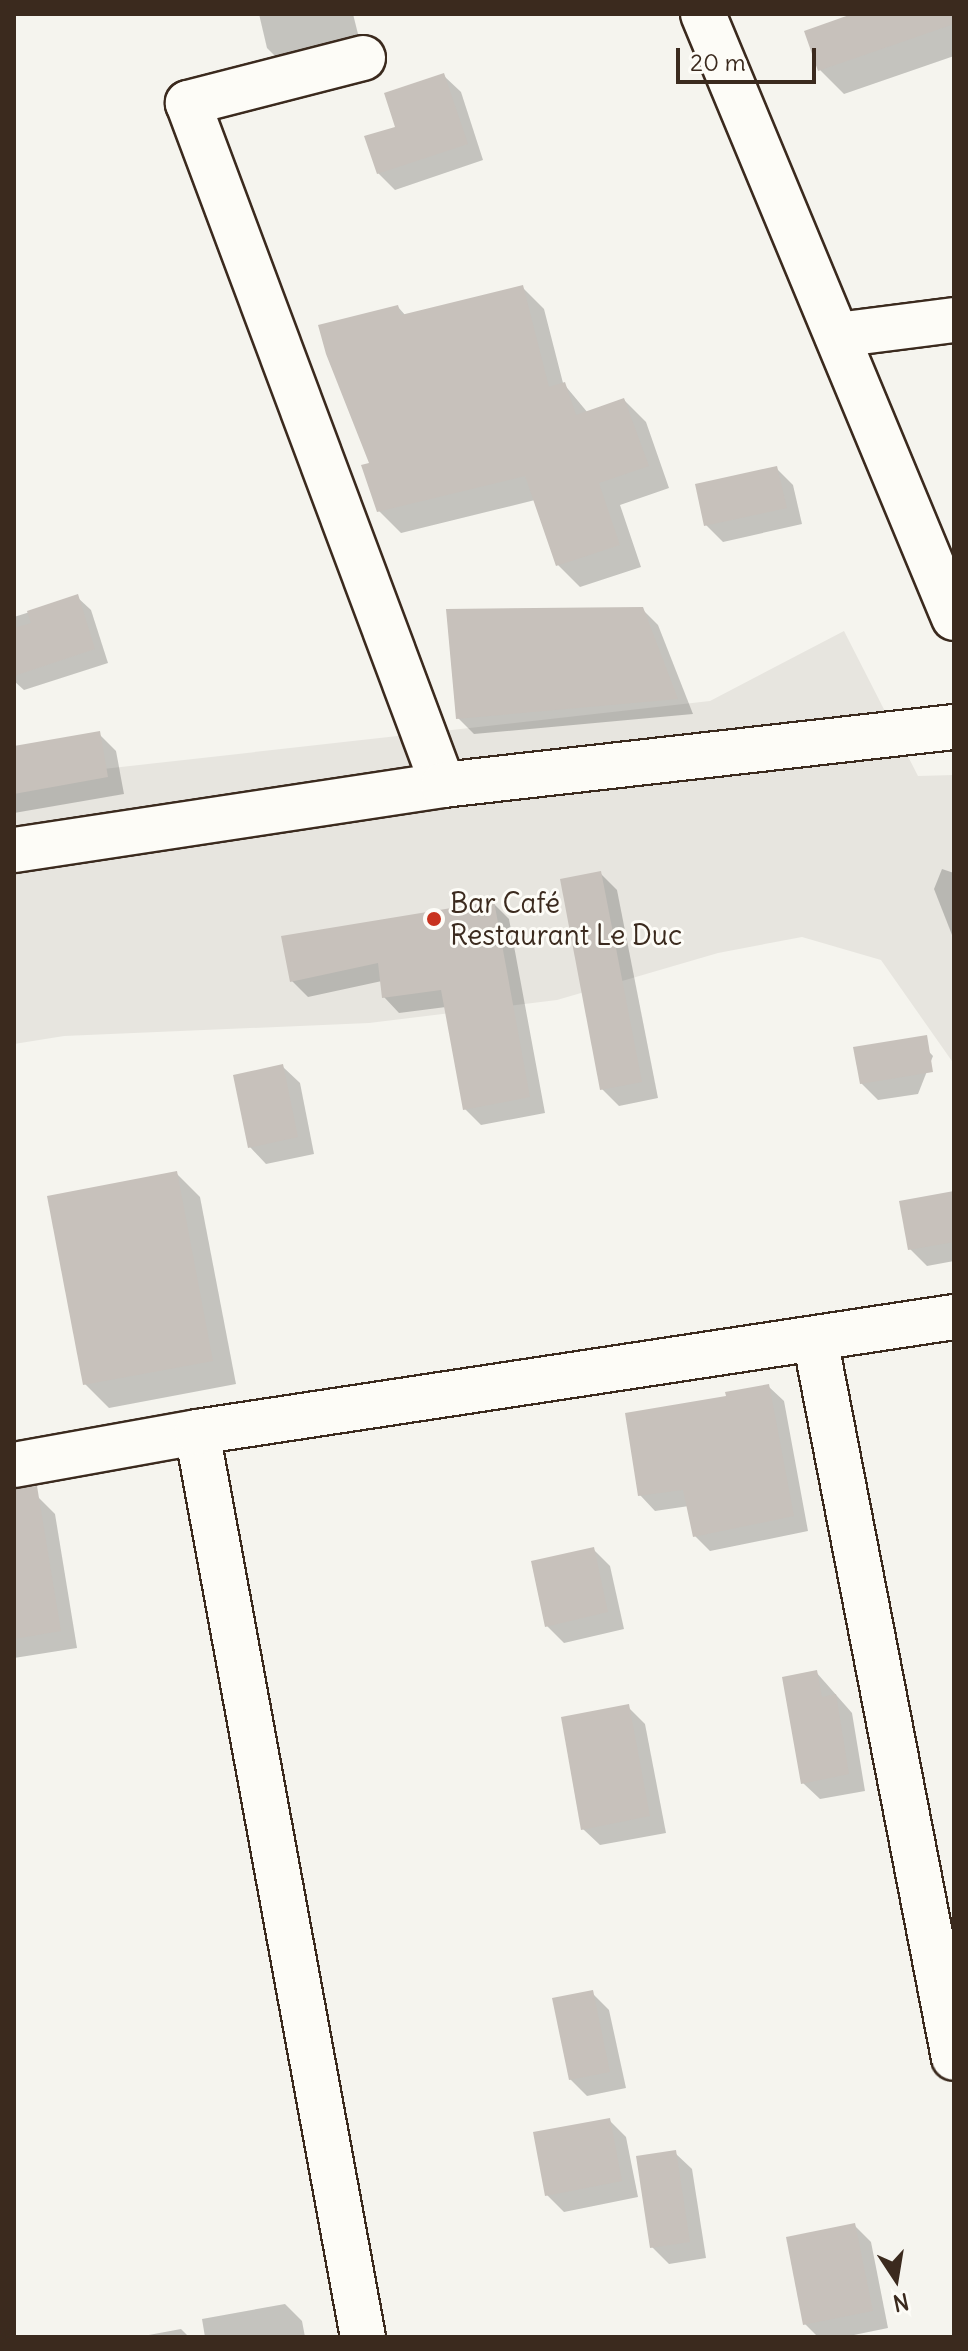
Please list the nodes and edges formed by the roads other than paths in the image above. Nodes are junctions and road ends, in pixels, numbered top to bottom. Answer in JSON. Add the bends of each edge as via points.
{"nodes":[{"id":1,"x":703,"y":14,"type":"edge"},
{"id":2,"x":363,"y":58,"type":"dead end"},
{"id":3,"x":954,"y":320,"type":"edge"},
{"id":4,"x":837,"y":335,"type":"junction"},
{"id":5,"x":954,"y":618,"type":"edge"},
{"id":6,"x":954,"y":727,"type":"edge"},
{"id":7,"x":443,"y":785,"type":"junction"},
{"id":8,"x":14,"y":850,"type":"edge"},
{"id":9,"x":954,"y":1317,"type":"edge"},
{"id":10,"x":815,"y":1339,"type":"junction"},
{"id":11,"x":197,"y":1432,"type":"junction"},
{"id":12,"x":14,"y":1465,"type":"edge"},
{"id":13,"x":954,"y":2058,"type":"edge"},
{"id":14,"x":363,"y":2337,"type":"edge"}],
"edges":[{"from":1,"to":4,"type":"street"},
{"from":2,"to":7,"type":"street","via":[[188,103]]},
{"from":3,"to":4,"type":"street"},
{"from":4,"to":5,"type":"street"},
{"from":6,"to":7,"type":"street"},
{"from":7,"to":8,"type":"street"},
{"from":9,"to":10,"type":"street"},
{"from":10,"to":11,"type":"street"},
{"from":10,"to":13,"type":"street"},
{"from":11,"to":12,"type":"street"},
{"from":11,"to":14,"type":"street"}]}
